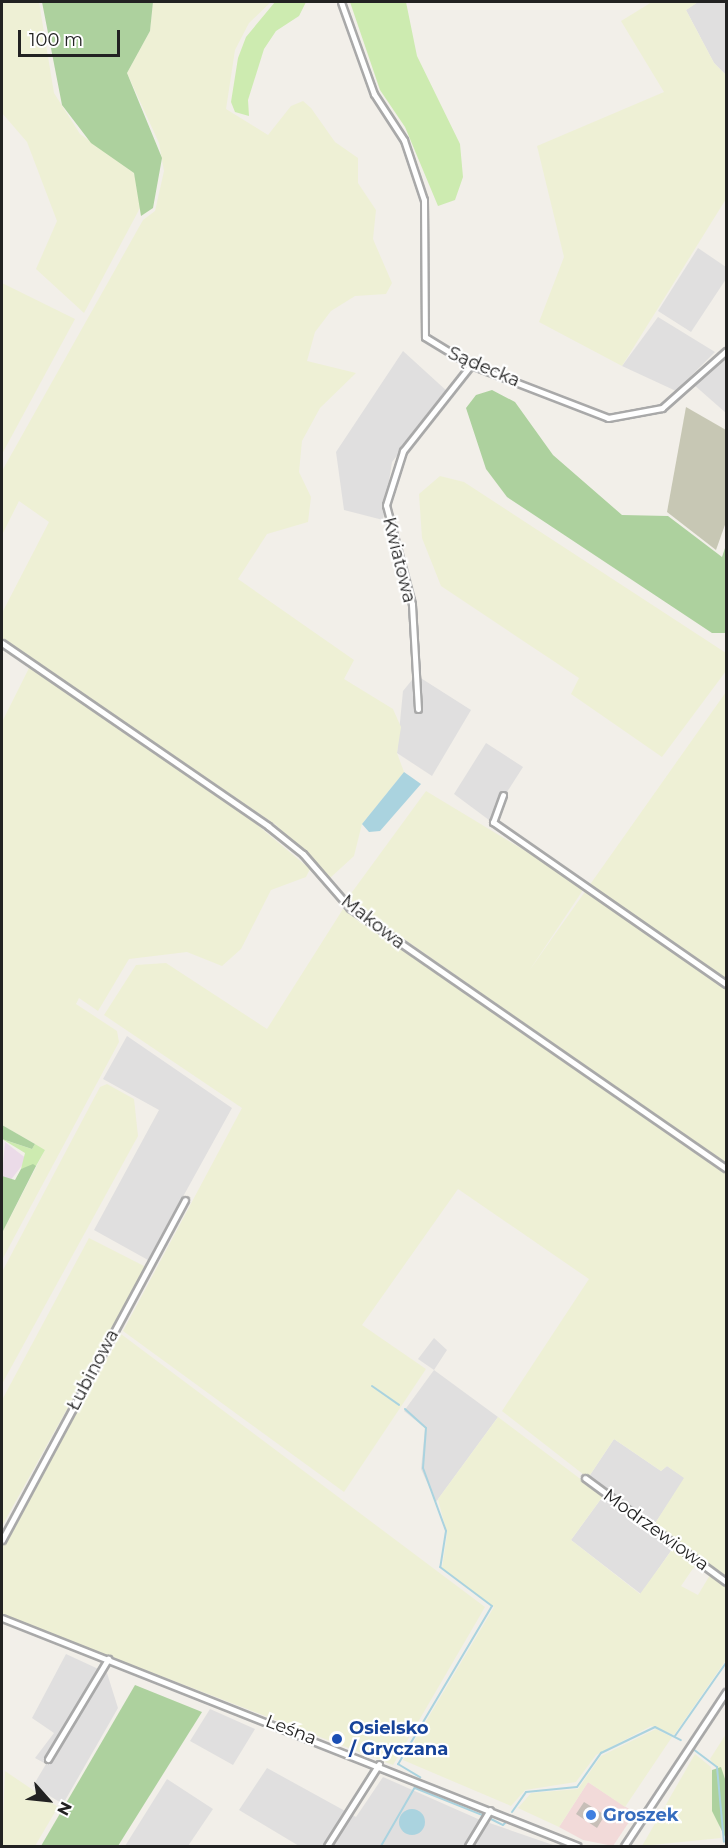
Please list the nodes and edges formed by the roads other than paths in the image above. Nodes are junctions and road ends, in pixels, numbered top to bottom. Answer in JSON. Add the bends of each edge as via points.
{"nodes":[{"id":1,"x":341,"y":2,"type":"edge"},
{"id":2,"x":726,"y":351,"type":"edge"},
{"id":3,"x":471,"y":365,"type":"junction"},
{"id":4,"x":2,"y":643,"type":"edge"},
{"id":5,"x":418,"y":709,"type":"dead end"},
{"id":6,"x":503,"y":795,"type":"dead end"},
{"id":7,"x":726,"y":984,"type":"edge"},
{"id":8,"x":726,"y":1168,"type":"edge"},
{"id":9,"x":185,"y":1200,"type":"dead end"},
{"id":10,"x":585,"y":1478,"type":"dead end"},
{"id":11,"x":2,"y":1540,"type":"edge"},
{"id":12,"x":726,"y":1582,"type":"edge"},
{"id":13,"x":2,"y":1618,"type":"edge"},
{"id":14,"x":108,"y":1659,"type":"junction"},
{"id":15,"x":726,"y":1692,"type":"edge"},
{"id":16,"x":48,"y":1759,"type":"dead end"},
{"id":17,"x":379,"y":1764,"type":"junction"},
{"id":18,"x":490,"y":1810,"type":"junction"},
{"id":19,"x":327,"y":1846,"type":"edge"},
{"id":20,"x":468,"y":1846,"type":"edge"},
{"id":21,"x":578,"y":1846,"type":"edge"},
{"id":22,"x":624,"y":1846,"type":"edge"}],
"edges":[{"from":1,"to":3,"type":"street","name":"Sądecka","via":[[374,94],[404,140],[424,200],[428,299],[421,327],[437,347]]},
{"from":2,"to":3,"type":"street","name":"Sądecka","via":[[684,394],[629,418],[584,413]]},
{"from":3,"to":5,"type":"street","name":"Kwiatowa","via":[[403,451],[386,505],[411,604]]},
{"from":4,"to":8,"type":"street","name":"Makowa","via":[[268,826],[303,854],[350,908]]},
{"from":6,"to":7,"type":"street","via":[[493,822]]},
{"from":9,"to":11,"type":"street","name":"Łubinowa"},
{"from":10,"to":12,"type":"street","name":"Modrzewiowa"},
{"from":13,"to":14,"type":"street","name":"Leśna"},
{"from":14,"to":16,"type":"street"},
{"from":14,"to":17,"type":"street","name":"Leśna"},
{"from":15,"to":22,"type":"street"},
{"from":17,"to":18,"type":"street","name":"Leśna"},
{"from":17,"to":19,"type":"street"},
{"from":18,"to":20,"type":"street"},
{"from":18,"to":21,"type":"street","name":"Leśna"}]}
